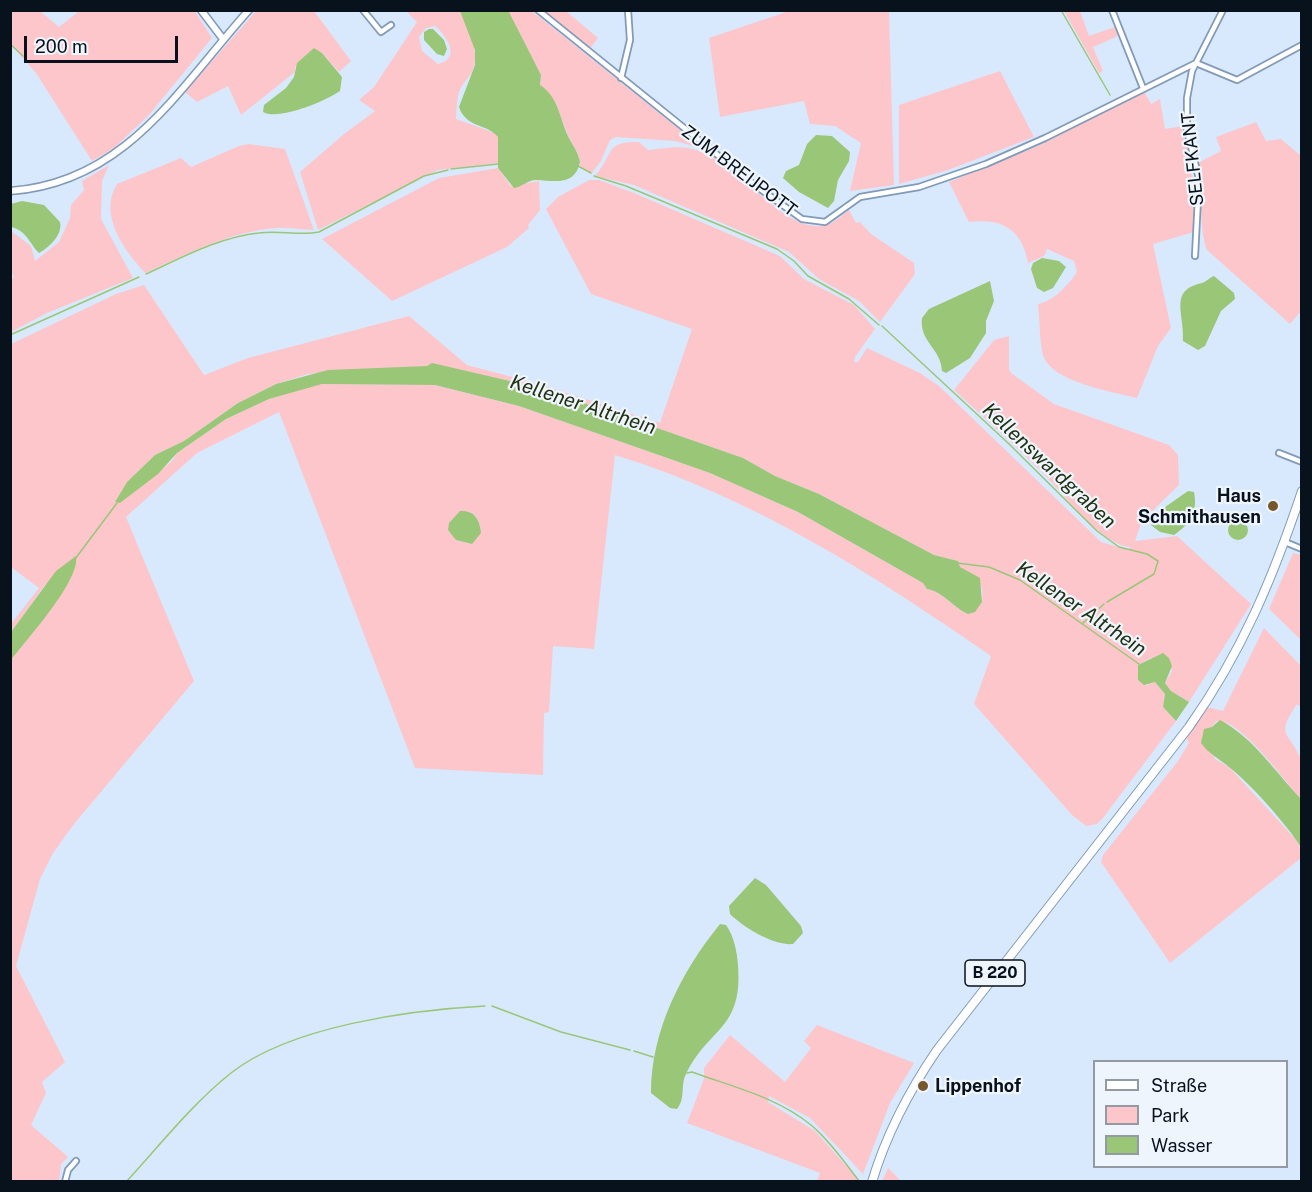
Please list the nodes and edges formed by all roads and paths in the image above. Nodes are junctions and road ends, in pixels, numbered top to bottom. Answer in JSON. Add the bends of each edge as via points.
{"nodes":[{"id":1,"x":201,"y":10,"type":"edge"},
{"id":2,"x":249,"y":10,"type":"edge"},
{"id":3,"x":363,"y":10,"type":"edge"},
{"id":4,"x":538,"y":10,"type":"edge"},
{"id":5,"x":628,"y":10,"type":"edge"},
{"id":6,"x":1112,"y":10,"type":"edge"},
{"id":7,"x":1223,"y":10,"type":"edge"},
{"id":8,"x":391,"y":25,"type":"dead end"},
{"id":9,"x":223,"y":39,"type":"junction"},
{"id":10,"x":1302,"y":45,"type":"edge"},
{"id":11,"x":1196,"y":63,"type":"junction"},
{"id":12,"x":621,"y":78,"type":"junction"},
{"id":13,"x":1143,"y":88,"type":"junction"},
{"id":14,"x":10,"y":191,"type":"edge"},
{"id":15,"x":1196,"y":256,"type":"dead end"},
{"id":16,"x":1279,"y":453,"type":"dead end"},
{"id":17,"x":1302,"y":462,"type":"edge"},
{"id":18,"x":1302,"y":491,"type":"edge"},
{"id":19,"x":1285,"y":542,"type":"junction"},
{"id":20,"x":1302,"y":549,"type":"edge"},
{"id":21,"x":76,"y":1161,"type":"dead end"},
{"id":22,"x":65,"y":1182,"type":"edge"},
{"id":23,"x":872,"y":1182,"type":"edge"}],
"edges":[{"from":1,"to":9,"type":"street"},
{"from":2,"to":9,"type":"street"},
{"from":3,"to":8,"type":"street","via":[[381,33]]},
{"from":4,"to":12,"type":"street","name":"ZUM BREIJPOTT"},
{"from":5,"to":12,"type":"street","via":[[630,40]]},
{"from":6,"to":13,"type":"street"},
{"from":7,"to":11,"type":"street","name":"SELFKANT"},
{"from":9,"to":14,"type":"street","via":[[157,117],[114,156],[70,178]]},
{"from":10,"to":11,"type":"street","via":[[1237,80]]},
{"from":11,"to":13,"type":"street","name":"ZUM BREIJPOTT"},
{"from":11,"to":15,"type":"street","name":"SELFKANT","via":[[1186,112],[1199,179]]},
{"from":12,"to":13,"type":"street","name":"ZUM BREIJPOTT","via":[[793,214],[820,223],[834,218],[860,197],[919,187],[986,164]]},
{"from":16,"to":17,"type":"street"},
{"from":18,"to":19,"type":"main road","number":"B 220"},
{"from":19,"to":20,"type":"street"},
{"from":19,"to":23,"type":"main road","number":"B 220","via":[[1250,628],[1217,686],[961,1017],[891,1131]]},
{"from":21,"to":22,"type":"street"}]}
